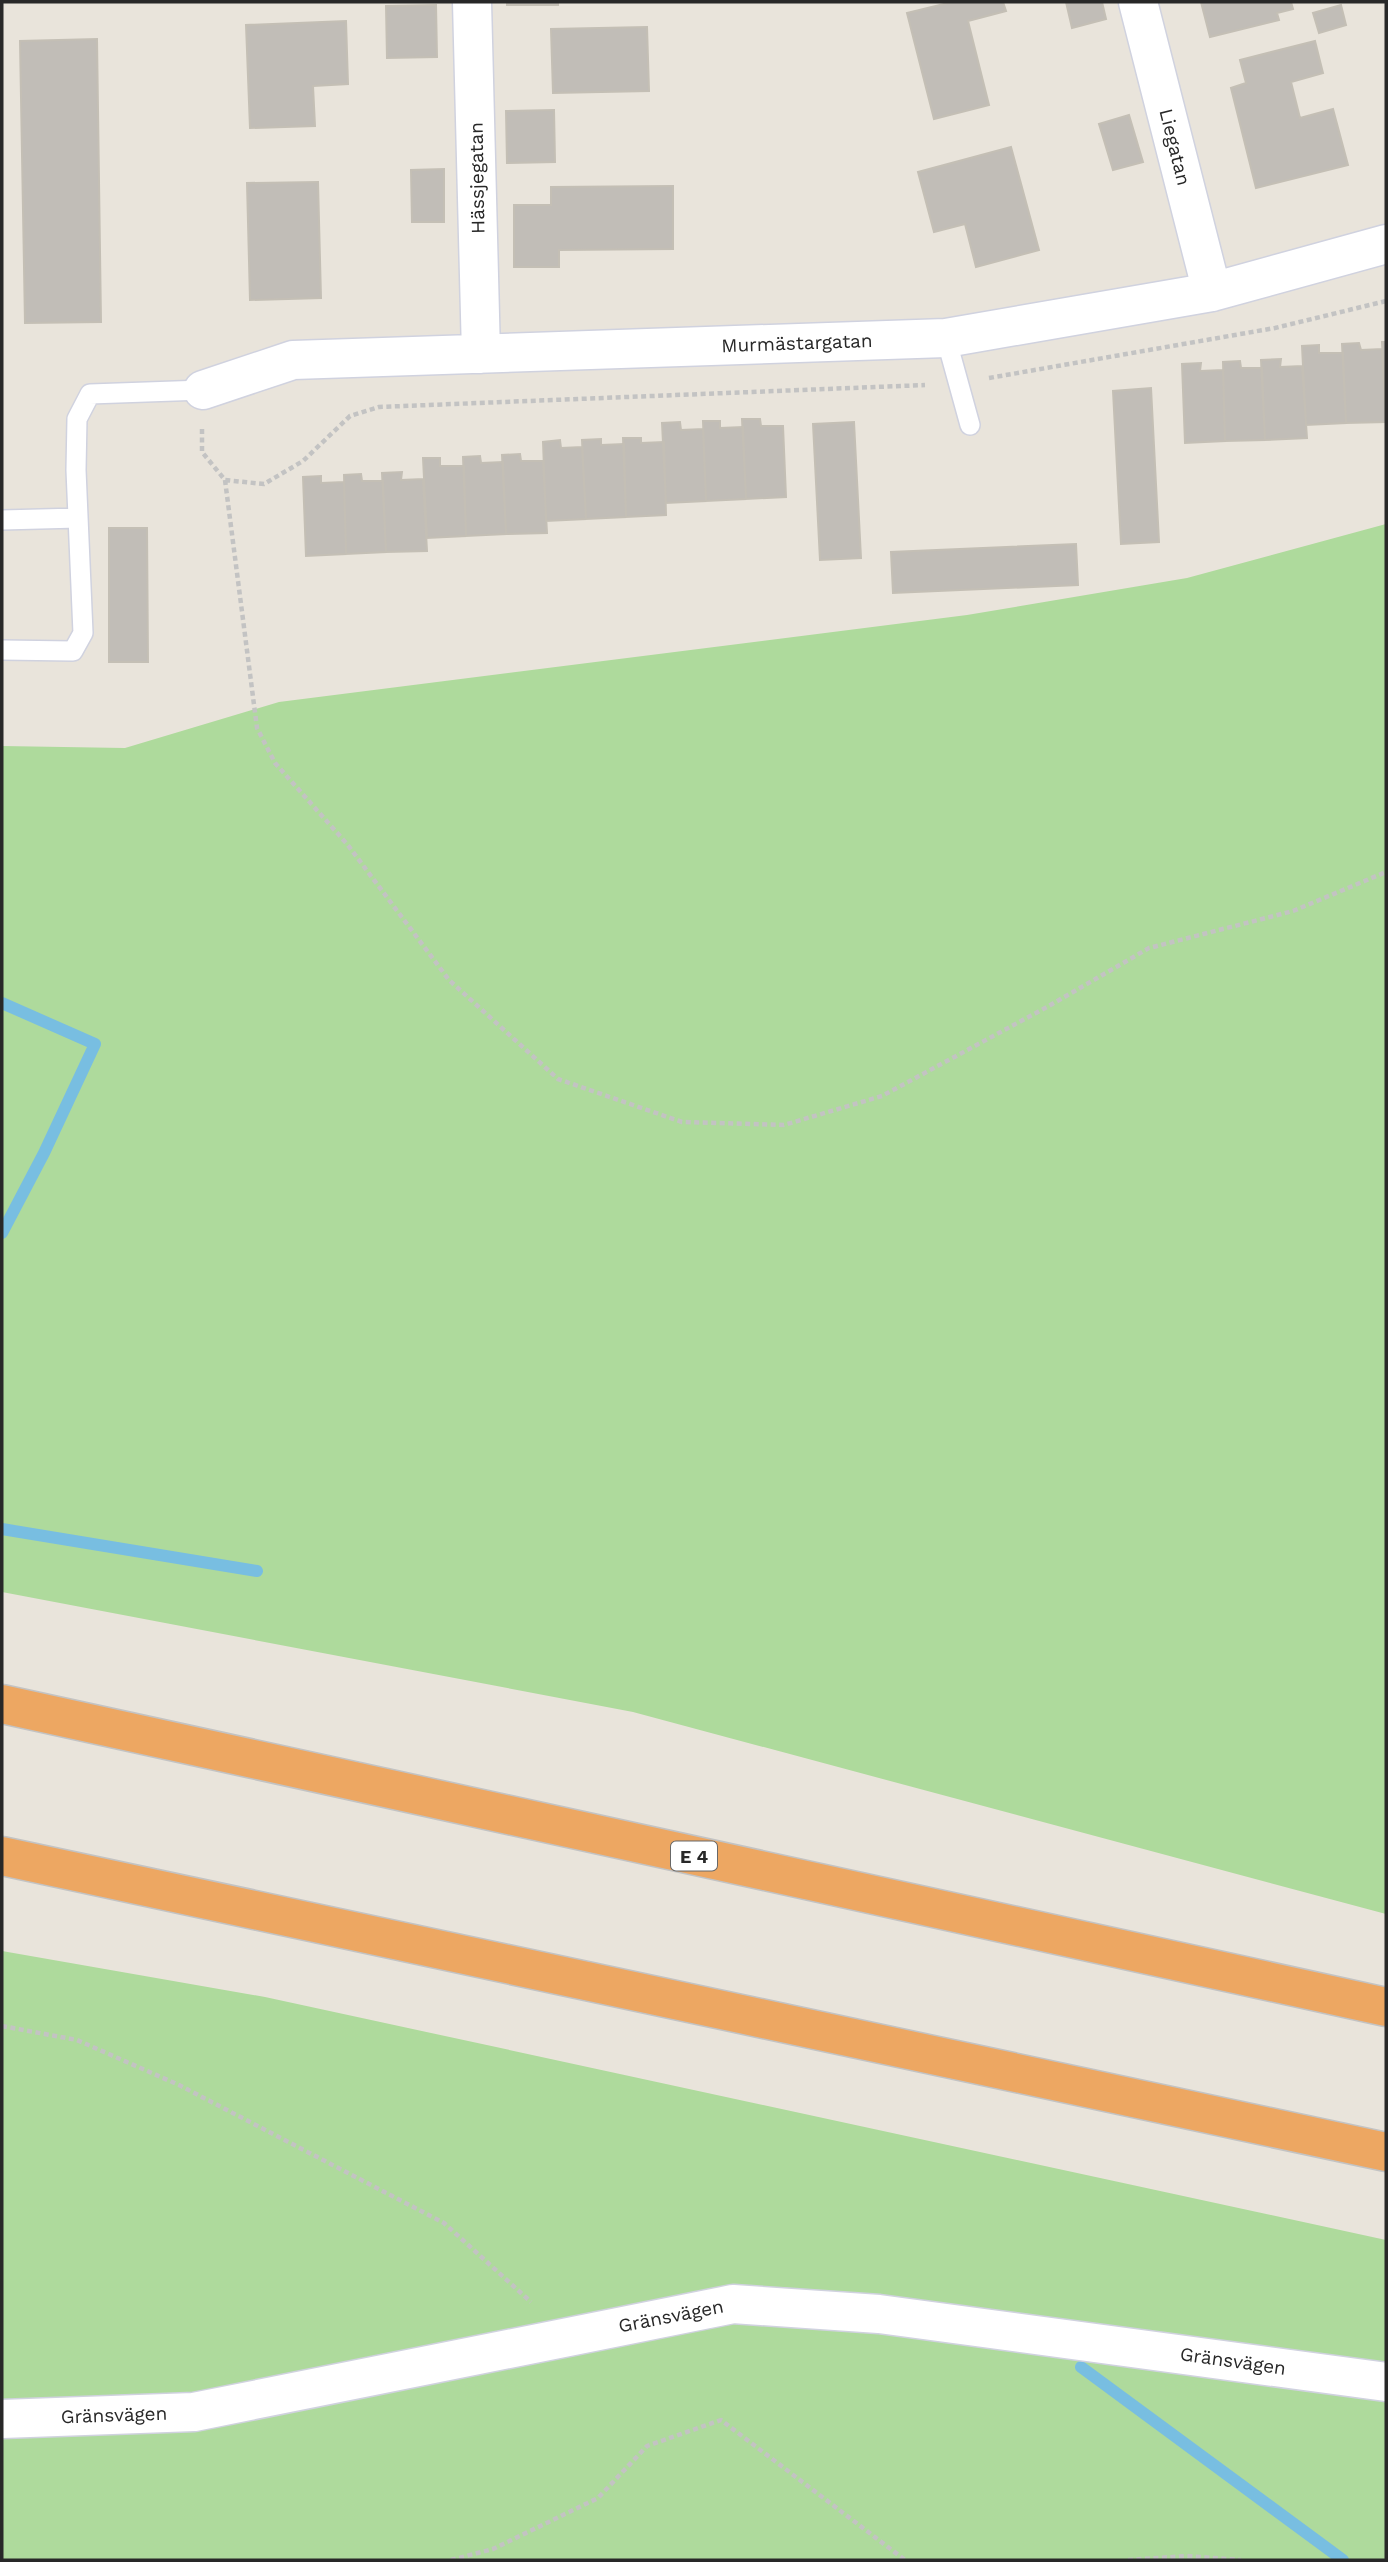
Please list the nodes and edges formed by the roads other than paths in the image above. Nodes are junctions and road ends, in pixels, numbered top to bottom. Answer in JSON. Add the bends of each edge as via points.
{"nodes":[{"id":1,"x":472,"y":2,"type":"edge"},
{"id":2,"x":1138,"y":2,"type":"edge"},
{"id":3,"x":1386,"y":244,"type":"edge"},
{"id":4,"x":1212,"y":292,"type":"junction"},
{"id":5,"x":946,"y":338,"type":"junction"},
{"id":6,"x":481,"y":354,"type":"junction"},
{"id":7,"x":203,"y":390,"type":"joint"},
{"id":8,"x":970,"y":425,"type":"dead end"},
{"id":9,"x":78,"y":518,"type":"junction"},
{"id":10,"x":2,"y":520,"type":"edge"},
{"id":11,"x":2,"y":650,"type":"edge"},
{"id":12,"x":2,"y":1704,"type":"edge"},
{"id":13,"x":2,"y":1856,"type":"edge"},
{"id":14,"x":1386,"y":2007,"type":"edge"},
{"id":15,"x":1386,"y":2152,"type":"edge"},
{"id":16,"x":1386,"y":2382,"type":"edge"},
{"id":17,"x":2,"y":2419,"type":"edge"}],
"edges":[{"from":1,"to":6,"type":"street","name":"Hässjegatan"},
{"from":2,"to":4,"type":"street","name":"Liegatan"},
{"from":3,"to":4,"type":"street","name":"Murmästargatan"},
{"from":4,"to":5,"type":"street","name":"Murmästargatan"},
{"from":5,"to":6,"type":"street","name":"Murmästargatan"},
{"from":5,"to":8,"type":"lane"},
{"from":6,"to":7,"type":"street","name":"Murmästargatan","via":[[293,360]]},
{"from":7,"to":9,"type":"lane","via":[[90,394],[77,419]]},
{"from":9,"to":10,"type":"lane"},
{"from":9,"to":11,"type":"lane","via":[[83,633],[73,651]]},
{"from":12,"to":14,"type":"highway","number":"E 4"},
{"from":13,"to":15,"type":"highway"},
{"from":16,"to":17,"type":"street","name":"Gränsvägen","via":[[879,2314],[733,2304],[194,2412]]}]}
